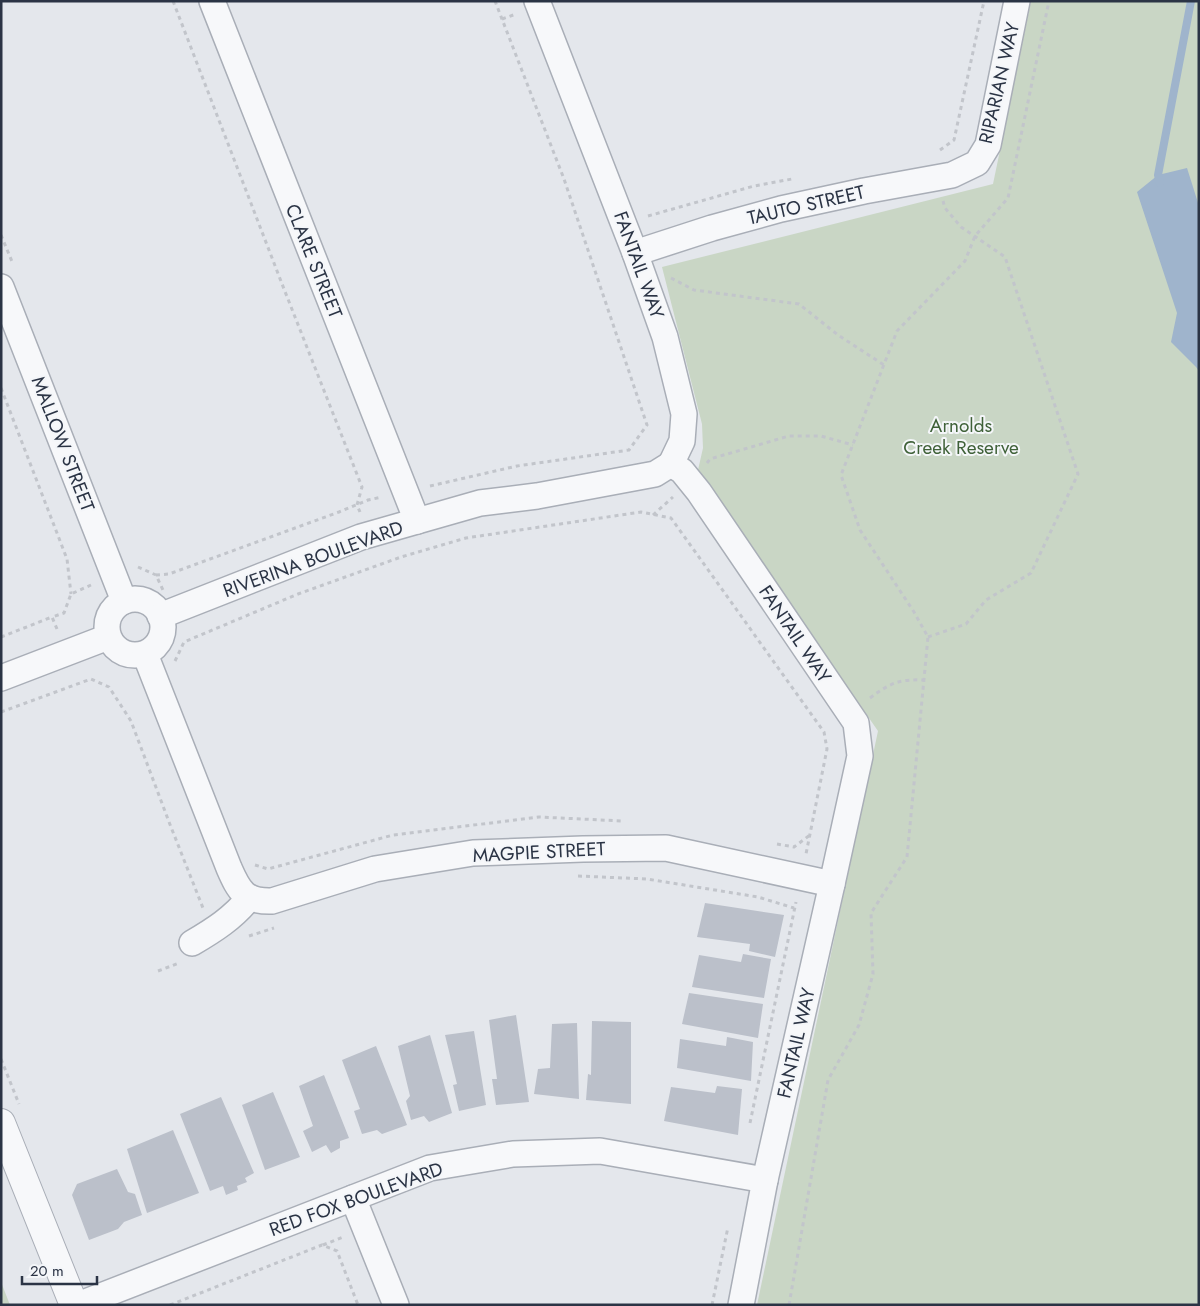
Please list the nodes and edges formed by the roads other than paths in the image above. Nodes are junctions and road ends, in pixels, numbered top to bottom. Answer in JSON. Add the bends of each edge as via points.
{"nodes":[{"id":1,"x":212,"y":1,"type":"edge"},
{"id":2,"x":536,"y":1,"type":"edge"},
{"id":3,"x":1017,"y":1,"type":"edge"},
{"id":4,"x":977,"y":163,"type":"joint"},
{"id":5,"x":644,"y":250,"type":"junction"},
{"id":6,"x":1,"y":287,"type":"edge"},
{"id":7,"x":671,"y":464,"type":"junction"},
{"id":8,"x":417,"y":521,"type":"junction"},
{"id":9,"x":124,"y":602,"type":"junction"},
{"id":10,"x":160,"y":616,"type":"junction"},
{"id":11,"x":108,"y":637,"type":"junction"},
{"id":12,"x":145,"y":654,"type":"junction"},
{"id":13,"x":1,"y":678,"type":"edge"},
{"id":14,"x":832,"y":884,"type":"junction"},
{"id":15,"x":249,"y":898,"type":"junction"},
{"id":16,"x":192,"y":942,"type":"dead end"},
{"id":17,"x":1,"y":1123,"type":"edge"},
{"id":18,"x":765,"y":1180,"type":"junction"},
{"id":19,"x":353,"y":1198,"type":"junction"},
{"id":20,"x":74,"y":1305,"type":"edge"},
{"id":21,"x":78,"y":1305,"type":"edge"},
{"id":22,"x":396,"y":1305,"type":"edge"},
{"id":23,"x":740,"y":1305,"type":"edge"}],
"edges":[{"from":1,"to":8,"type":"street","name":"CLARE STREET"},
{"from":2,"to":5,"type":"street","name":"FANTAIL WAY"},
{"from":3,"to":4,"type":"street","name":"RIPARIAN WAY","via":[[988,145]]},
{"from":4,"to":5,"type":"street","name":"TAUTO STREET","via":[[952,175],[781,209]]},
{"from":5,"to":7,"type":"street","name":"FANTAIL WAY","via":[[684,414],[682,441]]},
{"from":6,"to":9,"type":"street","name":"MALLOW STREET"},
{"from":7,"to":8,"type":"street","name":"RIVERINA BOULEVARD","via":[[655,474],[480,503]]},
{"from":7,"to":14,"type":"street","name":"FANTAIL WAY","via":[[690,482],[856,723],[860,756]]},
{"from":8,"to":10,"type":"street","name":"RIVERINA BOULEVARD","via":[[368,535]]},
{"from":9,"to":10,"type":"street","via":[[141,600],[149,603]]},
{"from":9,"to":11,"type":"street","via":[[117,606],[108,620]]},
{"from":10,"to":12,"type":"street","via":[[162,634],[153,649]]},
{"from":11,"to":12,"type":"street","via":[[119,651],[136,656]]},
{"from":11,"to":13,"type":"street"},
{"from":12,"to":15,"type":"street","via":[[229,868],[237,885]]},
{"from":14,"to":15,"type":"street","name":"MAGPIE STREET","via":[[666,848],[583,848],[472,854],[376,869],[272,901],[259,902]]},
{"from":14,"to":18,"type":"street","name":"FANTAIL WAY"},
{"from":15,"to":16,"type":"street","via":[[216,929]]},
{"from":17,"to":20,"type":"street"},
{"from":18,"to":19,"type":"street","name":"RED FOX BOULEVARD","via":[[600,1151],[513,1154],[430,1168]]},
{"from":18,"to":23,"type":"street","name":"FANTAIL WAY"},
{"from":19,"to":21,"type":"street","name":"RED FOX BOULEVARD"},
{"from":19,"to":22,"type":"street"}]}
